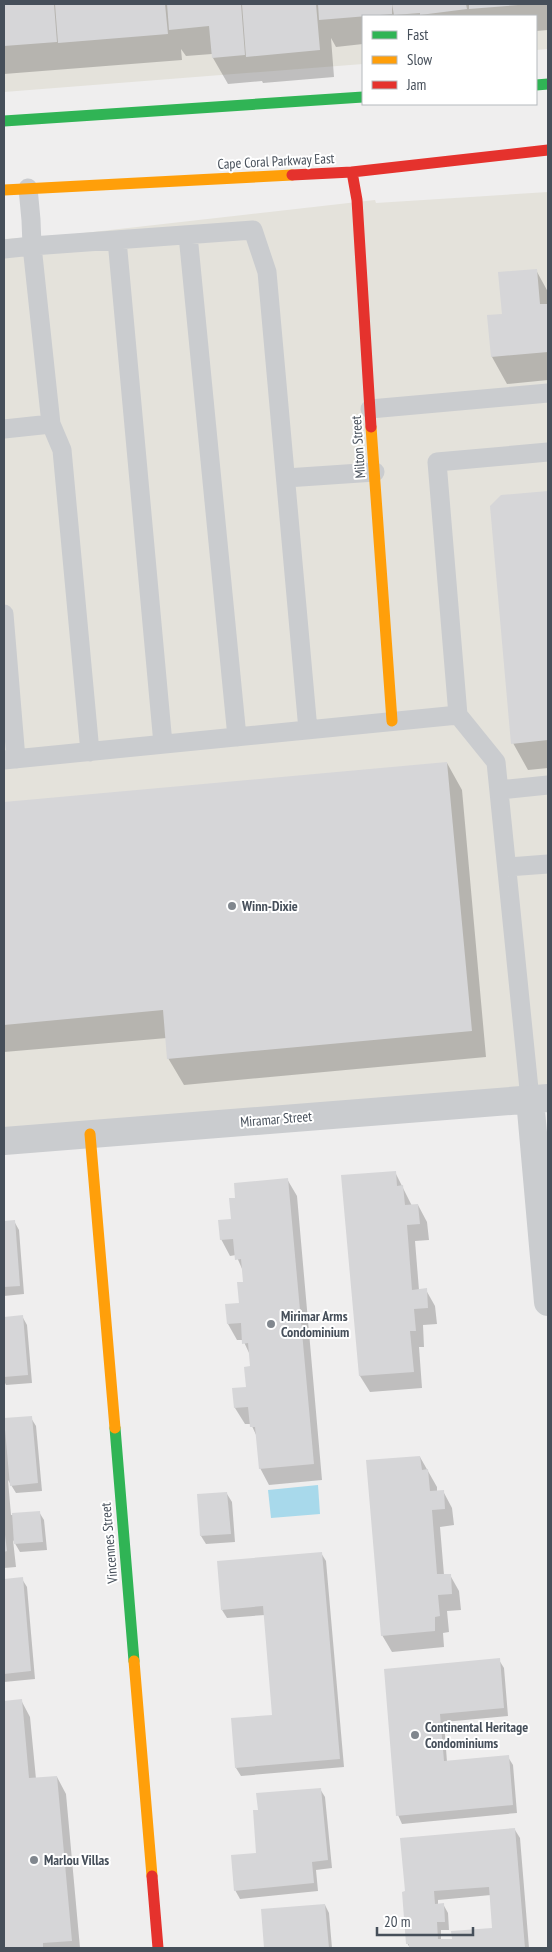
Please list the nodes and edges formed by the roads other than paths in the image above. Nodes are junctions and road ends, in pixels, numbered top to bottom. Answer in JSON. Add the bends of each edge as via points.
{"nodes":[{"id":1,"x":362,"y":97,"type":"edge"},
{"id":2,"x":4,"y":122,"type":"edge"},
{"id":3,"x":548,"y":150,"type":"edge"},
{"id":4,"x":352,"y":172,"type":"junction"},
{"id":5,"x":28,"y":188,"type":"junction"},
{"id":6,"x":4,"y":190,"type":"edge"},
{"id":7,"x":188,"y":235,"type":"junction"},
{"id":8,"x":117,"y":240,"type":"junction"},
{"id":9,"x":32,"y":246,"type":"junction"},
{"id":10,"x":4,"y":249,"type":"edge"},
{"id":11,"x":548,"y":393,"type":"edge"},
{"id":12,"x":370,"y":409,"type":"junction"},
{"id":13,"x":51,"y":424,"type":"junction"},
{"id":14,"x":4,"y":429,"type":"edge"},
{"id":15,"x":548,"y":452,"type":"edge"},
{"id":16,"x":374,"y":472,"type":"junction"},
{"id":17,"x":286,"y":478,"type":"junction"},
{"id":18,"x":4,"y":614,"type":"edge"},
{"id":19,"x":458,"y":715,"type":"junction"},
{"id":20,"x":392,"y":721,"type":"junction"},
{"id":21,"x":308,"y":730,"type":"junction"},
{"id":22,"x":237,"y":737,"type":"junction"},
{"id":23,"x":163,"y":744,"type":"junction"},
{"id":24,"x":90,"y":752,"type":"junction"},
{"id":25,"x":10,"y":759,"type":"edge"},
{"id":26,"x":548,"y":785,"type":"edge"},
{"id":27,"x":498,"y":790,"type":"junction"},
{"id":28,"x":548,"y":864,"type":"edge"},
{"id":29,"x":507,"y":867,"type":"junction"},
{"id":30,"x":539,"y":1098,"type":"edge"},
{"id":31,"x":90,"y":1134,"type":"junction"},
{"id":32,"x":4,"y":1141,"type":"edge"},
{"id":33,"x":548,"y":1302,"type":"edge"},
{"id":34,"x":158,"y":1948,"type":"edge"}],
"edges":[{"from":1,"to":2,"type":"street"},
{"from":3,"to":4,"type":"street","name":"Cape Coral Parkway East"},
{"from":4,"to":5,"type":"street","name":"Cape Coral Parkway East"},
{"from":4,"to":12,"type":"street","name":"Milton Street","via":[[358,200]]},
{"from":5,"to":6,"type":"street","name":"Cape Coral Parkway East"},
{"from":5,"to":9,"type":"lane"},
{"from":7,"to":8,"type":"lane"},
{"from":7,"to":17,"type":"lane","via":[[253,230],[267,272]]},
{"from":7,"to":22,"type":"lane"},
{"from":8,"to":9,"type":"lane"},
{"from":8,"to":23,"type":"lane"},
{"from":9,"to":10,"type":"lane"},
{"from":9,"to":13,"type":"lane"},
{"from":11,"to":12,"type":"lane"},
{"from":12,"to":16,"type":"street","name":"Milton Street"},
{"from":13,"to":14,"type":"lane"},
{"from":13,"to":24,"type":"lane","via":[[62,450]]},
{"from":15,"to":19,"type":"lane","via":[[436,462]]},
{"from":16,"to":17,"type":"lane"},
{"from":16,"to":20,"type":"street","name":"Milton Street"},
{"from":17,"to":21,"type":"lane"},
{"from":18,"to":25,"type":"lane"},
{"from":19,"to":20,"type":"lane"},
{"from":19,"to":27,"type":"lane","via":[[496,762]]},
{"from":20,"to":21,"type":"lane"},
{"from":21,"to":22,"type":"lane"},
{"from":22,"to":23,"type":"lane"},
{"from":23,"to":24,"type":"lane"},
{"from":24,"to":25,"type":"lane"},
{"from":26,"to":27,"type":"lane"},
{"from":27,"to":29,"type":"lane"},
{"from":28,"to":29,"type":"lane"},
{"from":29,"to":30,"type":"lane"},
{"from":30,"to":31,"type":"street","name":"Miramar Street"},
{"from":30,"to":33,"type":"street"},
{"from":31,"to":32,"type":"street","name":"Miramar Street"},
{"from":31,"to":34,"type":"street","name":"Vincennes Street"}]}
